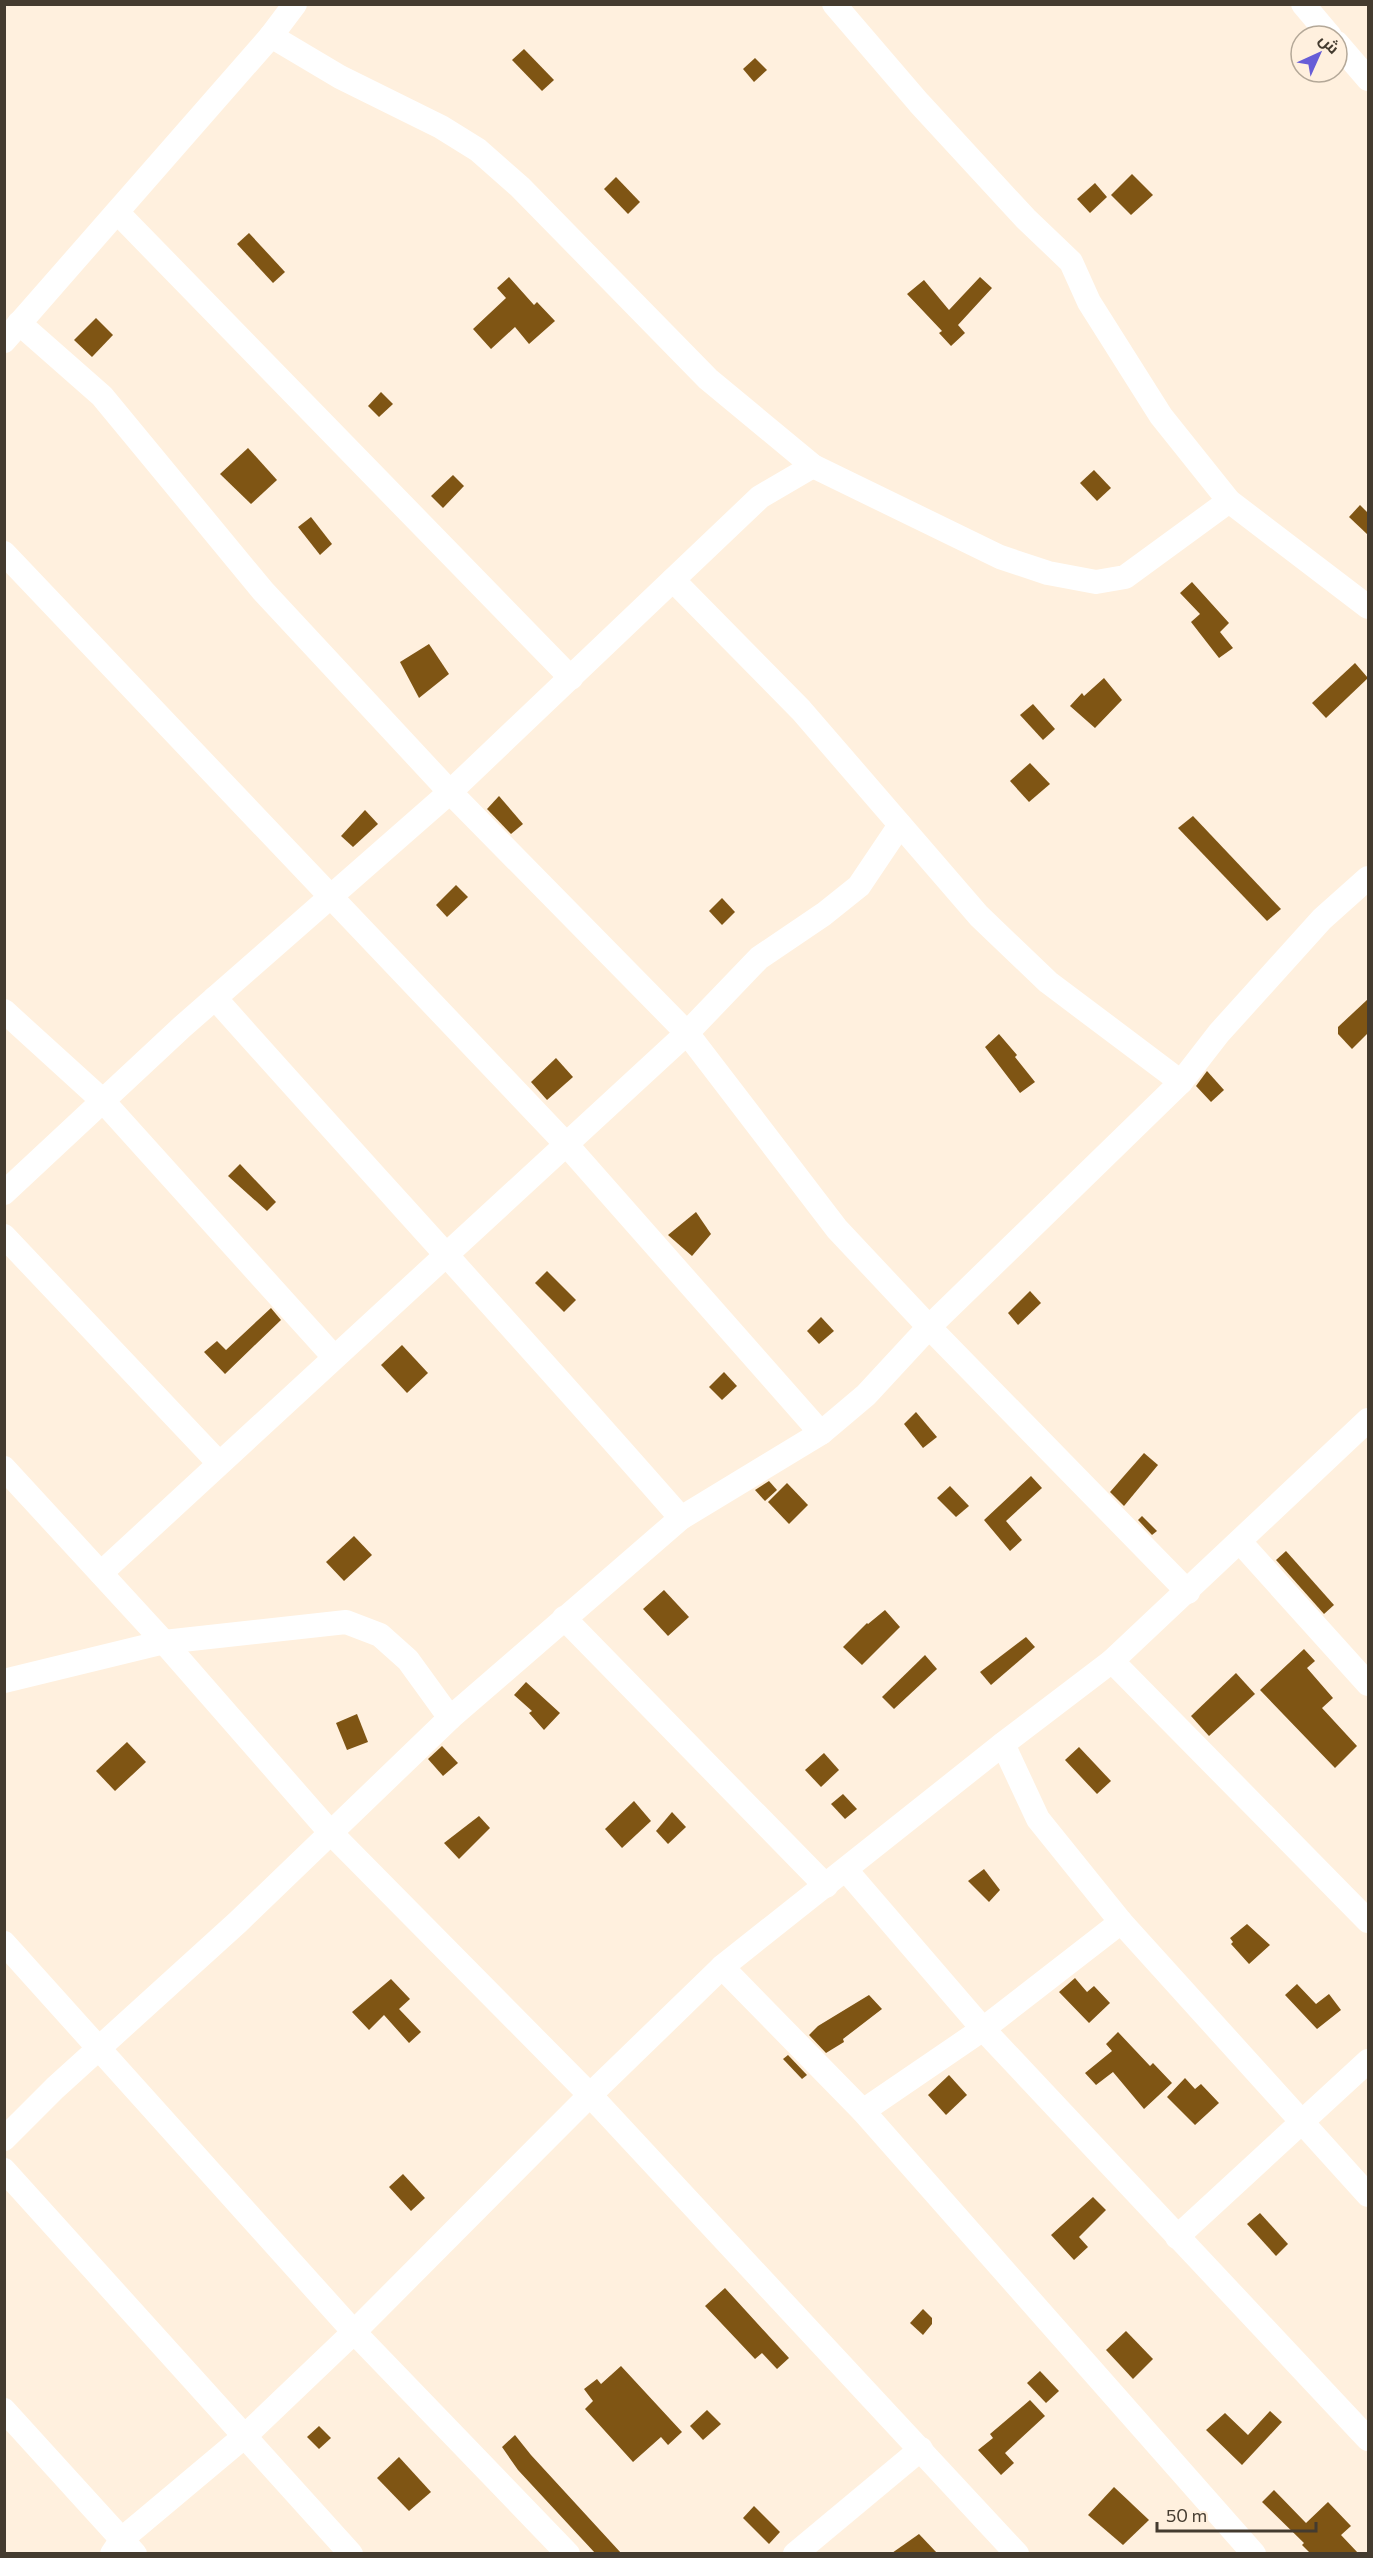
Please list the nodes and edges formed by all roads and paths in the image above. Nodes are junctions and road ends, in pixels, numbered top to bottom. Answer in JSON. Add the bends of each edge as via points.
{"nodes":[{"id":1,"x":295,"y":4,"type":"edge"},
{"id":2,"x":834,"y":4,"type":"edge"},
{"id":3,"x":1303,"y":4,"type":"edge"},
{"id":4,"x":1320,"y":24,"type":"edge"},
{"id":5,"x":271,"y":36,"type":"junction"},
{"id":6,"x":1349,"y":57,"type":"edge"},
{"id":7,"x":1368,"y":79,"type":"edge"},
{"id":8,"x":118,"y":213,"type":"junction"},
{"id":9,"x":12,"y":332,"type":"edge"},
{"id":10,"x":813,"y":466,"type":"junction"},
{"id":11,"x":1229,"y":501,"type":"junction"},
{"id":12,"x":4,"y":553,"type":"edge"},
{"id":13,"x":673,"y":580,"type":"junction"},
{"id":14,"x":1368,"y":607,"type":"edge"},
{"id":15,"x":571,"y":678,"type":"junction"},
{"id":16,"x":450,"y":792,"type":"junction"},
{"id":17,"x":900,"y":825,"type":"junction"},
{"id":18,"x":1368,"y":878,"type":"edge"},
{"id":19,"x":330,"y":897,"type":"junction"},
{"id":20,"x":215,"y":998,"type":"junction"},
{"id":21,"x":4,"y":1011,"type":"edge"},
{"id":22,"x":687,"y":1033,"type":"junction"},
{"id":23,"x":1181,"y":1082,"type":"junction"},
{"id":24,"x":103,"y":1101,"type":"junction"},
{"id":25,"x":566,"y":1144,"type":"junction"},
{"id":26,"x":4,"y":1193,"type":"edge"},
{"id":27,"x":4,"y":1236,"type":"edge"},
{"id":28,"x":445,"y":1256,"type":"junction"},
{"id":29,"x":929,"y":1327,"type":"junction"},
{"id":30,"x":334,"y":1357,"type":"junction"},
{"id":31,"x":1367,"y":1425,"type":"edge"},
{"id":32,"x":821,"y":1433,"type":"junction"},
{"id":33,"x":218,"y":1462,"type":"junction"},
{"id":34,"x":4,"y":1468,"type":"edge"},
{"id":35,"x":681,"y":1518,"type":"junction"},
{"id":36,"x":1241,"y":1543,"type":"junction"},
{"id":37,"x":101,"y":1573,"type":"junction"},
{"id":38,"x":1188,"y":1592,"type":"junction"},
{"id":39,"x":564,"y":1618,"type":"junction"},
{"id":40,"x":164,"y":1642,"type":"junction"},
{"id":41,"x":1112,"y":1661,"type":"junction"},
{"id":42,"x":4,"y":1681,"type":"edge"},
{"id":43,"x":1368,"y":1684,"type":"edge"},
{"id":44,"x":450,"y":1718,"type":"junction"},
{"id":45,"x":1003,"y":1744,"type":"junction"},
{"id":46,"x":330,"y":1832,"type":"junction"},
{"id":47,"x":846,"y":1870,"type":"junction"},
{"id":48,"x":826,"y":1886,"type":"junction"},
{"id":49,"x":1368,"y":1921,"type":"edge"},
{"id":50,"x":1121,"y":1922,"type":"junction"},
{"id":51,"x":4,"y":1943,"type":"edge"},
{"id":52,"x":722,"y":1967,"type":"junction"},
{"id":53,"x":983,"y":2029,"type":"junction"},
{"id":54,"x":100,"y":2046,"type":"junction"},
{"id":55,"x":1368,"y":2061,"type":"edge"},
{"id":56,"x":590,"y":2095,"type":"junction"},
{"id":57,"x":863,"y":2112,"type":"junction"},
{"id":58,"x":1302,"y":2123,"type":"junction"},
{"id":59,"x":4,"y":2139,"type":"edge"},
{"id":60,"x":4,"y":2170,"type":"edge"},
{"id":61,"x":1368,"y":2195,"type":"edge"},
{"id":62,"x":1178,"y":2237,"type":"junction"},
{"id":63,"x":354,"y":2332,"type":"junction"},
{"id":64,"x":4,"y":2410,"type":"edge"},
{"id":65,"x":246,"y":2435,"type":"junction"},
{"id":66,"x":1368,"y":2439,"type":"edge"},
{"id":67,"x":921,"y":2449,"type":"junction"},
{"id":68,"x":123,"y":2549,"type":"edge"},
{"id":69,"x":805,"y":2551,"type":"edge"},
{"id":70,"x":351,"y":2553,"type":"edge"},
{"id":71,"x":568,"y":2553,"type":"edge"},
{"id":72,"x":1017,"y":2553,"type":"edge"},
{"id":73,"x":1254,"y":2553,"type":"edge"}],
"edges":[{"from":1,"to":5,"type":"street"},
{"from":2,"to":11,"type":"street","via":[[942,128],[1026,219],[1071,261],[1089,302],[1161,416]]},
{"from":3,"to":4,"type":"street"},
{"from":5,"to":8,"type":"street"},
{"from":5,"to":10,"type":"street","via":[[478,150],[708,379]]},
{"from":6,"to":7,"type":"street"},
{"from":8,"to":9,"type":"street"},
{"from":8,"to":15,"type":"street"},
{"from":9,"to":16,"type":"street","via":[[102,396],[263,591]]},
{"from":10,"to":11,"type":"street","via":[[1000,557],[1048,573],[1096,582],[1125,577]]},
{"from":10,"to":13,"type":"street","via":[[760,497]]},
{"from":11,"to":14,"type":"street"},
{"from":12,"to":19,"type":"street"},
{"from":13,"to":15,"type":"street"},
{"from":13,"to":17,"type":"street","via":[[801,710]]},
{"from":15,"to":16,"type":"street"},
{"from":16,"to":19,"type":"street"},
{"from":16,"to":22,"type":"street"},
{"from":17,"to":22,"type":"street","via":[[859,886],[759,958]]},
{"from":17,"to":23,"type":"street","via":[[979,916],[1048,982]]},
{"from":18,"to":23,"type":"street","via":[[1323,919]]},
{"from":19,"to":20,"type":"street"},
{"from":19,"to":25,"type":"street"},
{"from":20,"to":24,"type":"street"},
{"from":20,"to":28,"type":"street"},
{"from":21,"to":24,"type":"street"},
{"from":22,"to":25,"type":"street"},
{"from":22,"to":29,"type":"street","via":[[837,1229]]},
{"from":23,"to":29,"type":"street"},
{"from":24,"to":26,"type":"street"},
{"from":24,"to":30,"type":"street"},
{"from":25,"to":28,"type":"street"},
{"from":25,"to":32,"type":"street"},
{"from":27,"to":33,"type":"street"},
{"from":28,"to":30,"type":"street"},
{"from":28,"to":35,"type":"street","via":[[532,1348]]},
{"from":29,"to":32,"type":"street","via":[[866,1395]]},
{"from":29,"to":38,"type":"street"},
{"from":30,"to":33,"type":"street"},
{"from":31,"to":36,"type":"street"},
{"from":32,"to":35,"type":"street"},
{"from":33,"to":37,"type":"street"},
{"from":34,"to":37,"type":"street"},
{"from":35,"to":39,"type":"street"},
{"from":36,"to":38,"type":"street"},
{"from":36,"to":43,"type":"street"},
{"from":37,"to":40,"type":"street"},
{"from":38,"to":41,"type":"street"},
{"from":39,"to":44,"type":"street"},
{"from":39,"to":48,"type":"street"},
{"from":40,"to":42,"type":"street"},
{"from":40,"to":44,"type":"street","via":[[346,1622],[380,1635],[408,1660]]},
{"from":40,"to":46,"type":"street"},
{"from":41,"to":45,"type":"street"},
{"from":41,"to":49,"type":"street"},
{"from":44,"to":46,"type":"street"},
{"from":45,"to":47,"type":"street"},
{"from":45,"to":50,"type":"street","via":[[1038,1819]]},
{"from":46,"to":54,"type":"street","via":[[238,1922]]},
{"from":46,"to":56,"type":"street"},
{"from":47,"to":48,"type":"street"},
{"from":47,"to":53,"type":"street"},
{"from":48,"to":52,"type":"street"},
{"from":50,"to":53,"type":"street"},
{"from":50,"to":58,"type":"street"},
{"from":51,"to":54,"type":"street"},
{"from":52,"to":56,"type":"street"},
{"from":52,"to":57,"type":"street"},
{"from":53,"to":57,"type":"street"},
{"from":53,"to":62,"type":"street"},
{"from":54,"to":59,"type":"street"},
{"from":54,"to":63,"type":"street"},
{"from":55,"to":58,"type":"street"},
{"from":56,"to":63,"type":"street"},
{"from":56,"to":67,"type":"street"},
{"from":57,"to":73,"type":"street"},
{"from":58,"to":61,"type":"street"},
{"from":58,"to":62,"type":"street"},
{"from":60,"to":65,"type":"street"},
{"from":62,"to":66,"type":"street"},
{"from":63,"to":65,"type":"street"},
{"from":63,"to":71,"type":"street"},
{"from":64,"to":68,"type":"street"},
{"from":65,"to":68,"type":"street"},
{"from":65,"to":70,"type":"street"},
{"from":67,"to":69,"type":"street"},
{"from":67,"to":72,"type":"street"}]}
